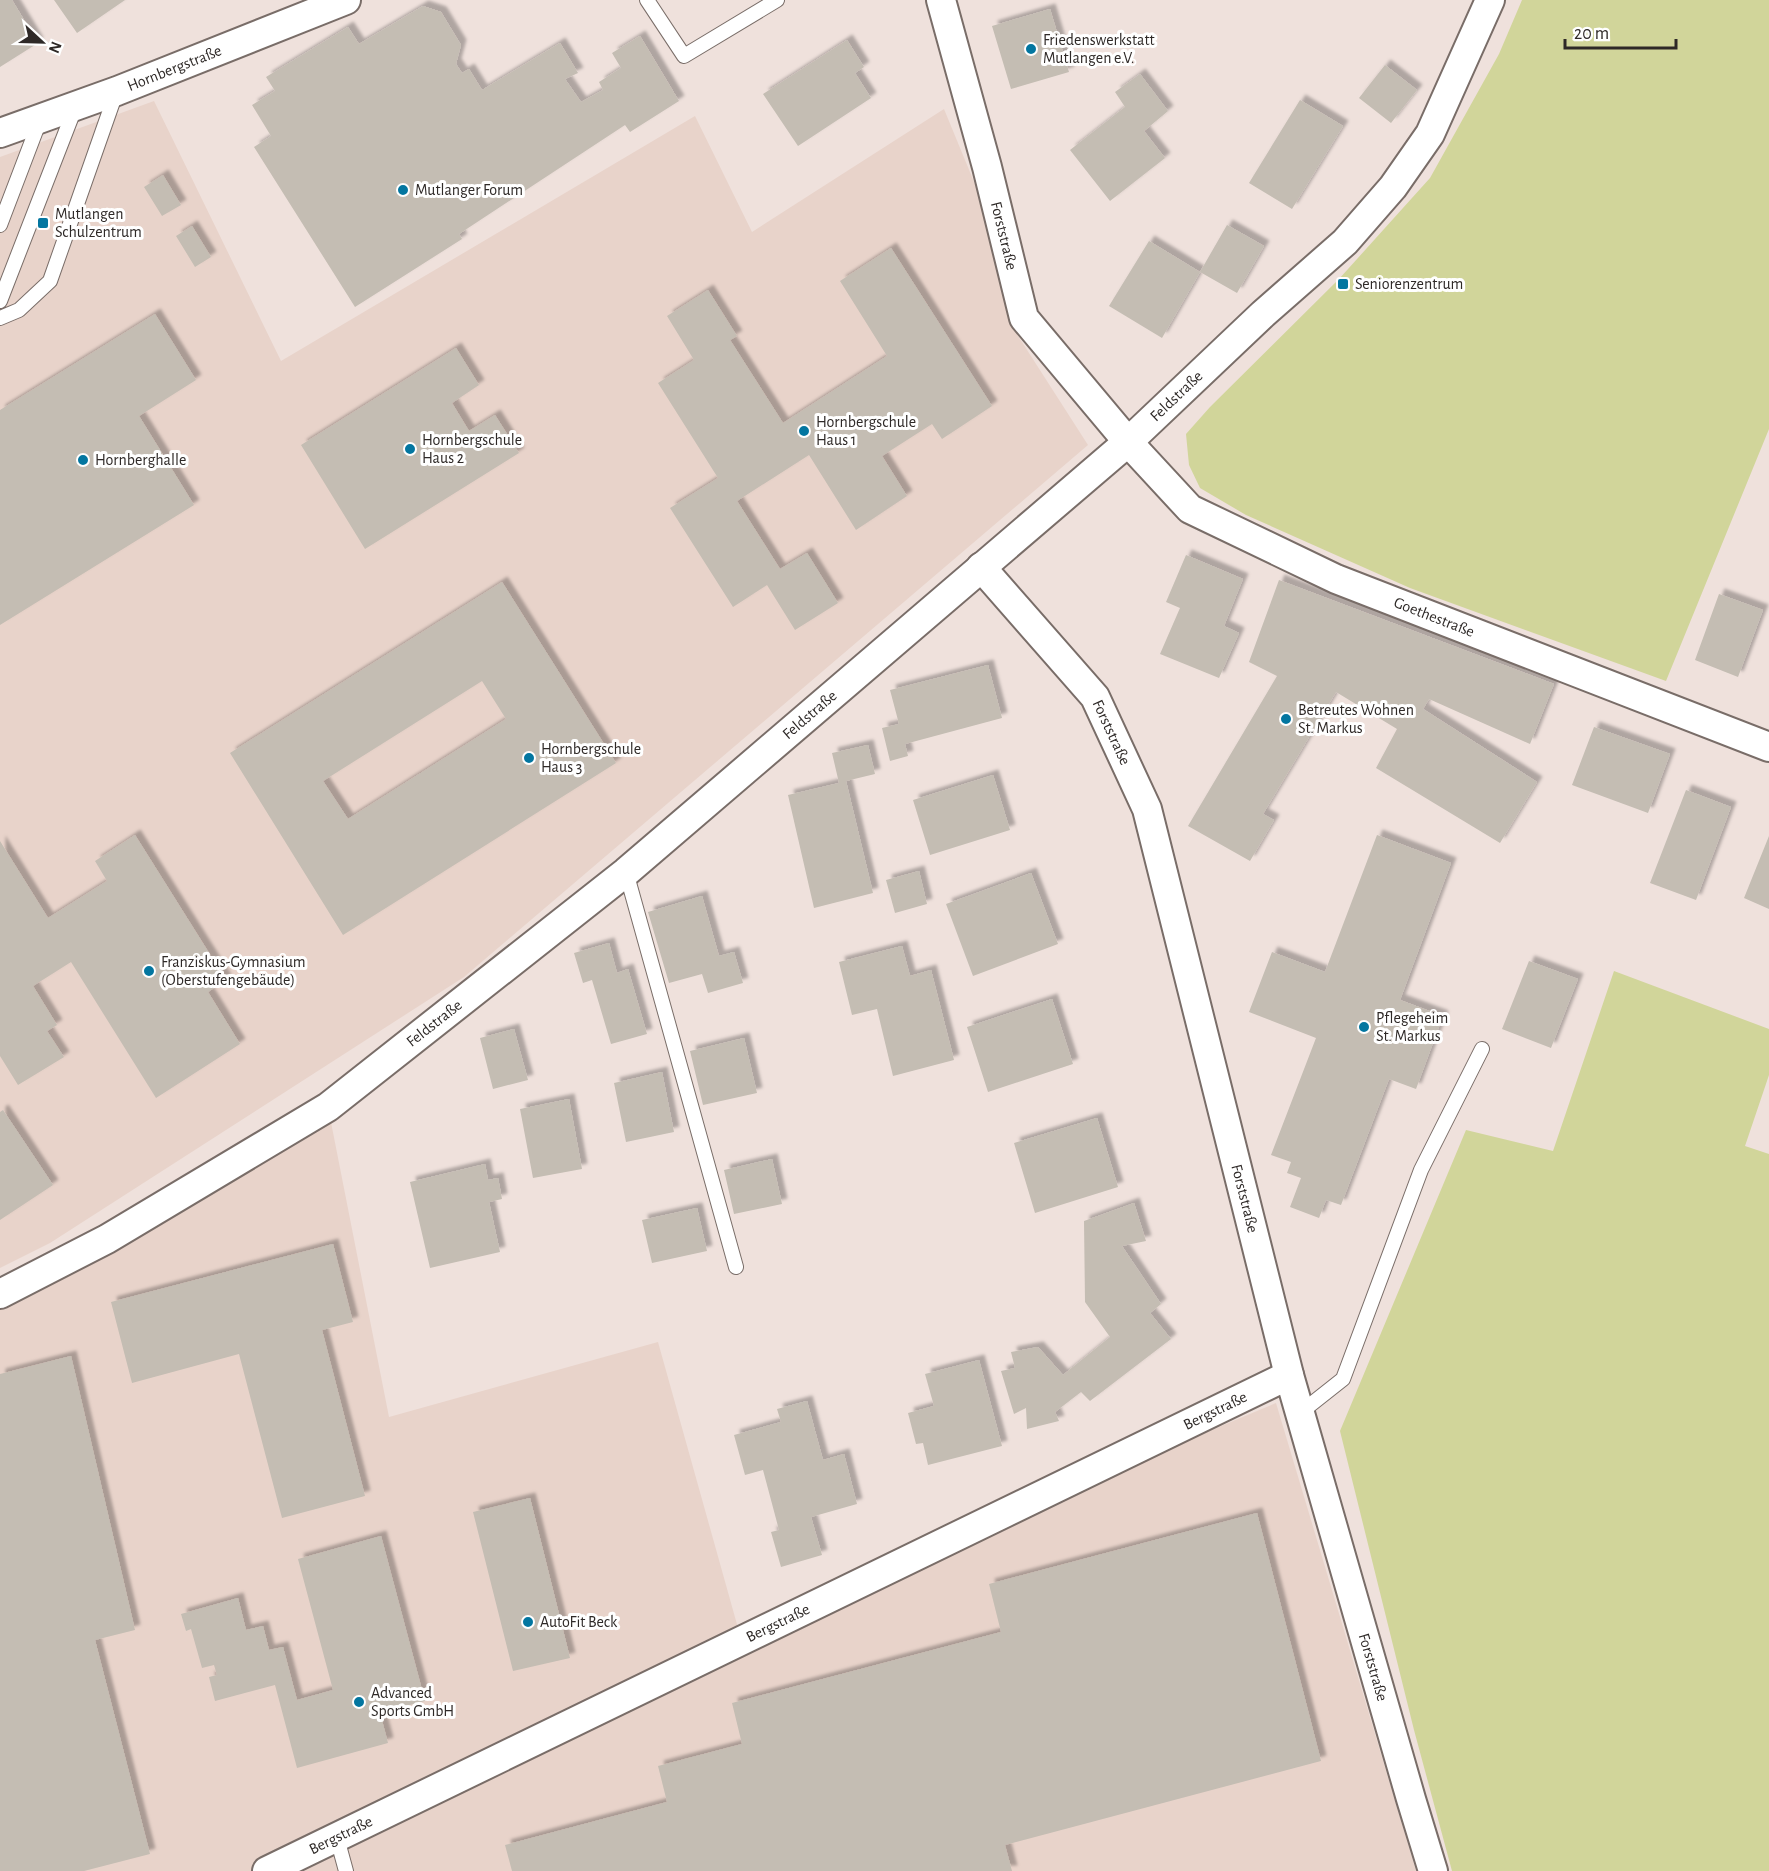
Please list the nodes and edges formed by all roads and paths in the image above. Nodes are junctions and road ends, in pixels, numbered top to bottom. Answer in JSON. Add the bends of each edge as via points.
{"nodes":[{"id":1,"x":346,"y":0,"type":"edge"},
{"id":2,"x":647,"y":0,"type":"edge"},
{"id":3,"x":777,"y":0,"type":"edge"},
{"id":4,"x":942,"y":0,"type":"edge"},
{"id":5,"x":1490,"y":0,"type":"edge"},
{"id":6,"x":117,"y":91,"type":"junction"},
{"id":7,"x":76,"y":106,"type":"junction"},
{"id":8,"x":40,"y":119,"type":"junction"},
{"id":9,"x":0,"y":133,"type":"edge"},
{"id":10,"x":0,"y":225,"type":"edge"},
{"id":11,"x":0,"y":301,"type":"edge"},
{"id":12,"x":0,"y":318,"type":"edge"},
{"id":13,"x":1128,"y":442,"type":"junction"},
{"id":14,"x":981,"y":567,"type":"junction"},
{"id":15,"x":1769,"y":747,"type":"edge"},
{"id":16,"x":626,"y":872,"type":"junction"},
{"id":17,"x":1482,"y":1050,"type":"dead end"},
{"id":18,"x":736,"y":1267,"type":"dead end"},
{"id":19,"x":0,"y":1294,"type":"edge"},
{"id":20,"x":1289,"y":1375,"type":"junction"},
{"id":21,"x":1300,"y":1413,"type":"junction"},
{"id":22,"x":337,"y":1838,"type":"junction"},
{"id":23,"x":267,"y":1871,"type":"edge"},
{"id":24,"x":346,"y":1871,"type":"edge"},
{"id":25,"x":1433,"y":1871,"type":"edge"}],
"edges":[{"from":1,"to":6,"type":"street","name":"Hornbergstraße"},
{"from":2,"to":3,"type":"lane","via":[[684,56]]},
{"from":4,"to":13,"type":"street","name":"Forststraße","via":[[1024,318]]},
{"from":5,"to":13,"type":"street","name":"Feldstraße","via":[[1430,134],[1393,187],[1346,242],[1263,314]]},
{"from":6,"to":7,"type":"street","name":"Hornbergstraße"},
{"from":6,"to":12,"type":"lane","via":[[50,280],[19,310]]},
{"from":7,"to":8,"type":"street","name":"Hornbergstraße"},
{"from":7,"to":11,"type":"lane"},
{"from":8,"to":9,"type":"street","name":"Hornbergstraße"},
{"from":8,"to":10,"type":"lane"},
{"from":13,"to":14,"type":"street","name":"Feldstraße"},
{"from":13,"to":15,"type":"street","name":"Goethestraße","via":[[1190,509],[1305,564]]},
{"from":14,"to":16,"type":"street","name":"Feldstraße"},
{"from":14,"to":20,"type":"street","name":"Forststraße","via":[[1095,697],[1147,809]]},
{"from":16,"to":18,"type":"lane"},
{"from":16,"to":19,"type":"street","name":"Feldstraße","via":[[328,1107],[107,1239]]},
{"from":17,"to":21,"type":"lane","via":[[1421,1170],[1343,1379]]},
{"from":20,"to":21,"type":"street","name":"Forststraße"},
{"from":20,"to":22,"type":"street","name":"Bergstraße"},
{"from":21,"to":25,"type":"street","name":"Forststraße"},
{"from":22,"to":23,"type":"street","name":"Bergstraße"},
{"from":22,"to":24,"type":"lane"}]}
